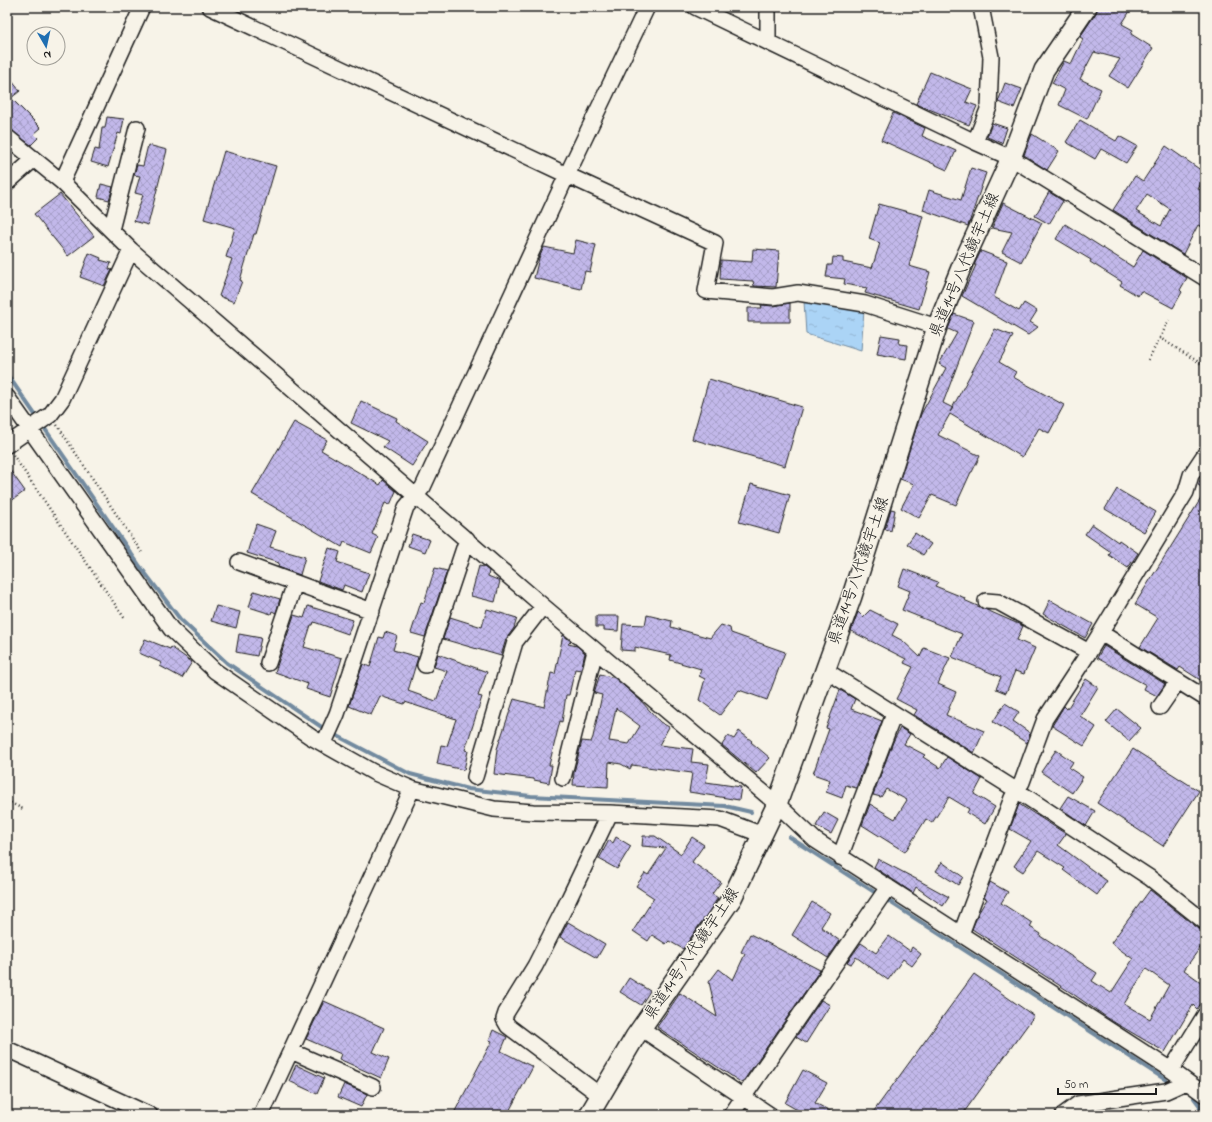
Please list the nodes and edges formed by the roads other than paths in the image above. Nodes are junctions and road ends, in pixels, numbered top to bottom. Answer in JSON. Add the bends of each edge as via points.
{"nodes":[{"id":1,"x":142,"y":7,"type":"edge"},
{"id":2,"x":210,"y":7,"type":"edge"},
{"id":3,"x":647,"y":7,"type":"edge"},
{"id":4,"x":695,"y":7,"type":"edge"},
{"id":5,"x":768,"y":7,"type":"edge"},
{"id":6,"x":981,"y":7,"type":"edge"},
{"id":7,"x":1087,"y":7,"type":"edge"},
{"id":8,"x":768,"y":41,"type":"junction"},
{"id":9,"x":137,"y":128,"type":"dead end"},
{"id":10,"x":7,"y":137,"type":"edge"},
{"id":11,"x":975,"y":142,"type":"junction"},
{"id":12,"x":1011,"y":158,"type":"junction"},
{"id":13,"x":34,"y":159,"type":"junction"},
{"id":14,"x":567,"y":175,"type":"junction"},
{"id":15,"x":62,"y":182,"type":"junction"},
{"id":16,"x":7,"y":183,"type":"edge"},
{"id":17,"x":111,"y":230,"type":"junction"},
{"id":18,"x":131,"y":250,"type":"junction"},
{"id":19,"x":1205,"y":278,"type":"edge"},
{"id":20,"x":937,"y":328,"type":"junction"},
{"id":21,"x":7,"y":397,"type":"edge"},
{"id":22,"x":41,"y":421,"type":"junction"},
{"id":23,"x":9,"y":449,"type":"edge"},
{"id":24,"x":1205,"y":454,"type":"edge"},
{"id":25,"x":414,"y":496,"type":"junction"},
{"id":26,"x":467,"y":539,"type":"junction"},
{"id":27,"x":239,"y":562,"type":"dead end"},
{"id":28,"x":295,"y":583,"type":"junction"},
{"id":29,"x":986,"y":601,"type":"dead end"},
{"id":30,"x":543,"y":606,"type":"junction"},
{"id":31,"x":372,"y":611,"type":"junction"},
{"id":32,"x":1101,"y":633,"type":"junction"},
{"id":33,"x":595,"y":651,"type":"junction"},
{"id":34,"x":1089,"y":652,"type":"junction"},
{"id":35,"x":268,"y":663,"type":"dead end"},
{"id":36,"x":426,"y":665,"type":"dead end"},
{"id":37,"x":825,"y":670,"type":"junction"},
{"id":38,"x":1178,"y":681,"type":"junction"},
{"id":39,"x":1205,"y":698,"type":"edge"},
{"id":40,"x":1160,"y":707,"type":"dead end"},
{"id":41,"x":894,"y":714,"type":"junction"},
{"id":42,"x":327,"y":738,"type":"junction"},
{"id":43,"x":475,"y":777,"type":"dead end"},
{"id":44,"x":563,"y":778,"type":"dead end"},
{"id":45,"x":412,"y":789,"type":"junction"},
{"id":46,"x":1016,"y":790,"type":"junction"},
{"id":47,"x":777,"y":804,"type":"junction"},
{"id":48,"x":610,"y":813,"type":"junction"},
{"id":49,"x":763,"y":835,"type":"junction"},
{"id":50,"x":840,"y":857,"type":"junction"},
{"id":51,"x":887,"y":889,"type":"junction"},
{"id":52,"x":1205,"y":922,"type":"edge"},
{"id":53,"x":962,"y":934,"type":"junction"},
{"id":54,"x":1205,"y":1015,"type":"edge"},
{"id":55,"x":642,"y":1028,"type":"junction"},
{"id":56,"x":7,"y":1049,"type":"edge"},
{"id":57,"x":291,"y":1050,"type":"junction"},
{"id":58,"x":1171,"y":1070,"type":"junction"},
{"id":59,"x":1186,"y":1082,"type":"junction"},
{"id":60,"x":373,"y":1087,"type":"dead end"},
{"id":61,"x":1205,"y":1094,"type":"edge"},
{"id":62,"x":601,"y":1096,"type":"junction"},
{"id":63,"x":743,"y":1097,"type":"junction"},
{"id":64,"x":150,"y":1115,"type":"edge"},
{"id":65,"x":261,"y":1115,"type":"edge"},
{"id":66,"x":589,"y":1115,"type":"edge"},
{"id":67,"x":732,"y":1115,"type":"edge"},
{"id":68,"x":770,"y":1115,"type":"edge"},
{"id":69,"x":1063,"y":1115,"type":"edge"}],
"edges":[{"from":1,"to":15,"type":"street"},
{"from":2,"to":14,"type":"street"},
{"from":3,"to":14,"type":"street"},
{"from":4,"to":8,"type":"street"},
{"from":5,"to":8,"type":"street"},
{"from":6,"to":11,"type":"street","via":[[991,58],[991,72],[989,107]]},
{"from":7,"to":12,"type":"main road","name":"県道14号八代鏡宇土線","via":[[1044,70]]},
{"from":8,"to":11,"type":"street"},
{"from":9,"to":17,"type":"street"},
{"from":10,"to":13,"type":"street"},
{"from":11,"to":12,"type":"street"},
{"from":12,"to":19,"type":"street"},
{"from":12,"to":20,"type":"main road","name":"県道14号八代鏡宇土線","via":[[963,263]]},
{"from":13,"to":15,"type":"street"},
{"from":13,"to":16,"type":"street"},
{"from":14,"to":20,"type":"street","via":[[715,243],[706,291],[773,297],[798,293],[866,304]]},
{"from":14,"to":25,"type":"street","via":[[423,487]]},
{"from":15,"to":17,"type":"street"},
{"from":17,"to":18,"type":"street"},
{"from":18,"to":22,"type":"street","via":[[62,399]]},
{"from":18,"to":25,"type":"street"},
{"from":20,"to":37,"type":"main road","name":"県道14号八代鏡宇土線","via":[[859,574]]},
{"from":21,"to":22,"type":"street"},
{"from":22,"to":23,"type":"street"},
{"from":22,"to":42,"type":"street","via":[[171,629],[215,671],[311,737]]},
{"from":24,"to":32,"type":"street","via":[[1191,475],[1186,492]]},
{"from":25,"to":26,"type":"street"},
{"from":25,"to":31,"type":"street","via":[[406,507]]},
{"from":26,"to":30,"type":"street"},
{"from":26,"to":36,"type":"street"},
{"from":27,"to":28,"type":"street"},
{"from":28,"to":31,"type":"street"},
{"from":28,"to":35,"type":"street"},
{"from":29,"to":34,"type":"street","via":[[998,602]]},
{"from":30,"to":33,"type":"street"},
{"from":30,"to":43,"type":"street","via":[[515,642]]},
{"from":31,"to":42,"type":"street"},
{"from":32,"to":34,"type":"street"},
{"from":32,"to":38,"type":"street"},
{"from":33,"to":44,"type":"street"},
{"from":33,"to":47,"type":"street"},
{"from":34,"to":46,"type":"street","via":[[1045,719],[1022,782]]},
{"from":37,"to":41,"type":"street"},
{"from":37,"to":47,"type":"main road","name":"県道14号八代鏡宇土線"},
{"from":38,"to":39,"type":"street"},
{"from":38,"to":40,"type":"street"},
{"from":41,"to":46,"type":"street"},
{"from":41,"to":50,"type":"street"},
{"from":42,"to":45,"type":"street","via":[[373,772]]},
{"from":45,"to":48,"type":"street","via":[[494,809]]},
{"from":45,"to":57,"type":"street"},
{"from":46,"to":52,"type":"street","via":[[1150,878]]},
{"from":46,"to":53,"type":"street"},
{"from":47,"to":49,"type":"main road","name":"県道14号八代鏡宇土線"},
{"from":47,"to":50,"type":"street","via":[[815,840]]},
{"from":48,"to":49,"type":"street","via":[[720,819]]},
{"from":48,"to":62,"type":"street","via":[[564,909],[504,1019],[508,1026]]},
{"from":49,"to":55,"type":"main road","name":"県道14号八代鏡宇土線","via":[[732,898]]},
{"from":50,"to":51,"type":"street"},
{"from":51,"to":53,"type":"street"},
{"from":51,"to":63,"type":"street"},
{"from":53,"to":58,"type":"street"},
{"from":54,"to":58,"type":"street"},
{"from":55,"to":62,"type":"main road","name":"県道14号八代鏡宇土線"},
{"from":55,"to":63,"type":"street"},
{"from":56,"to":64,"type":"street"},
{"from":57,"to":60,"type":"street"},
{"from":57,"to":65,"type":"street"},
{"from":58,"to":59,"type":"street"},
{"from":59,"to":61,"type":"street"},
{"from":59,"to":69,"type":"street","via":[[1166,1091],[1078,1104]]},
{"from":62,"to":66,"type":"main road","name":"県道14号八代鏡宇土線"},
{"from":63,"to":67,"type":"street"},
{"from":63,"to":68,"type":"street"}]}
